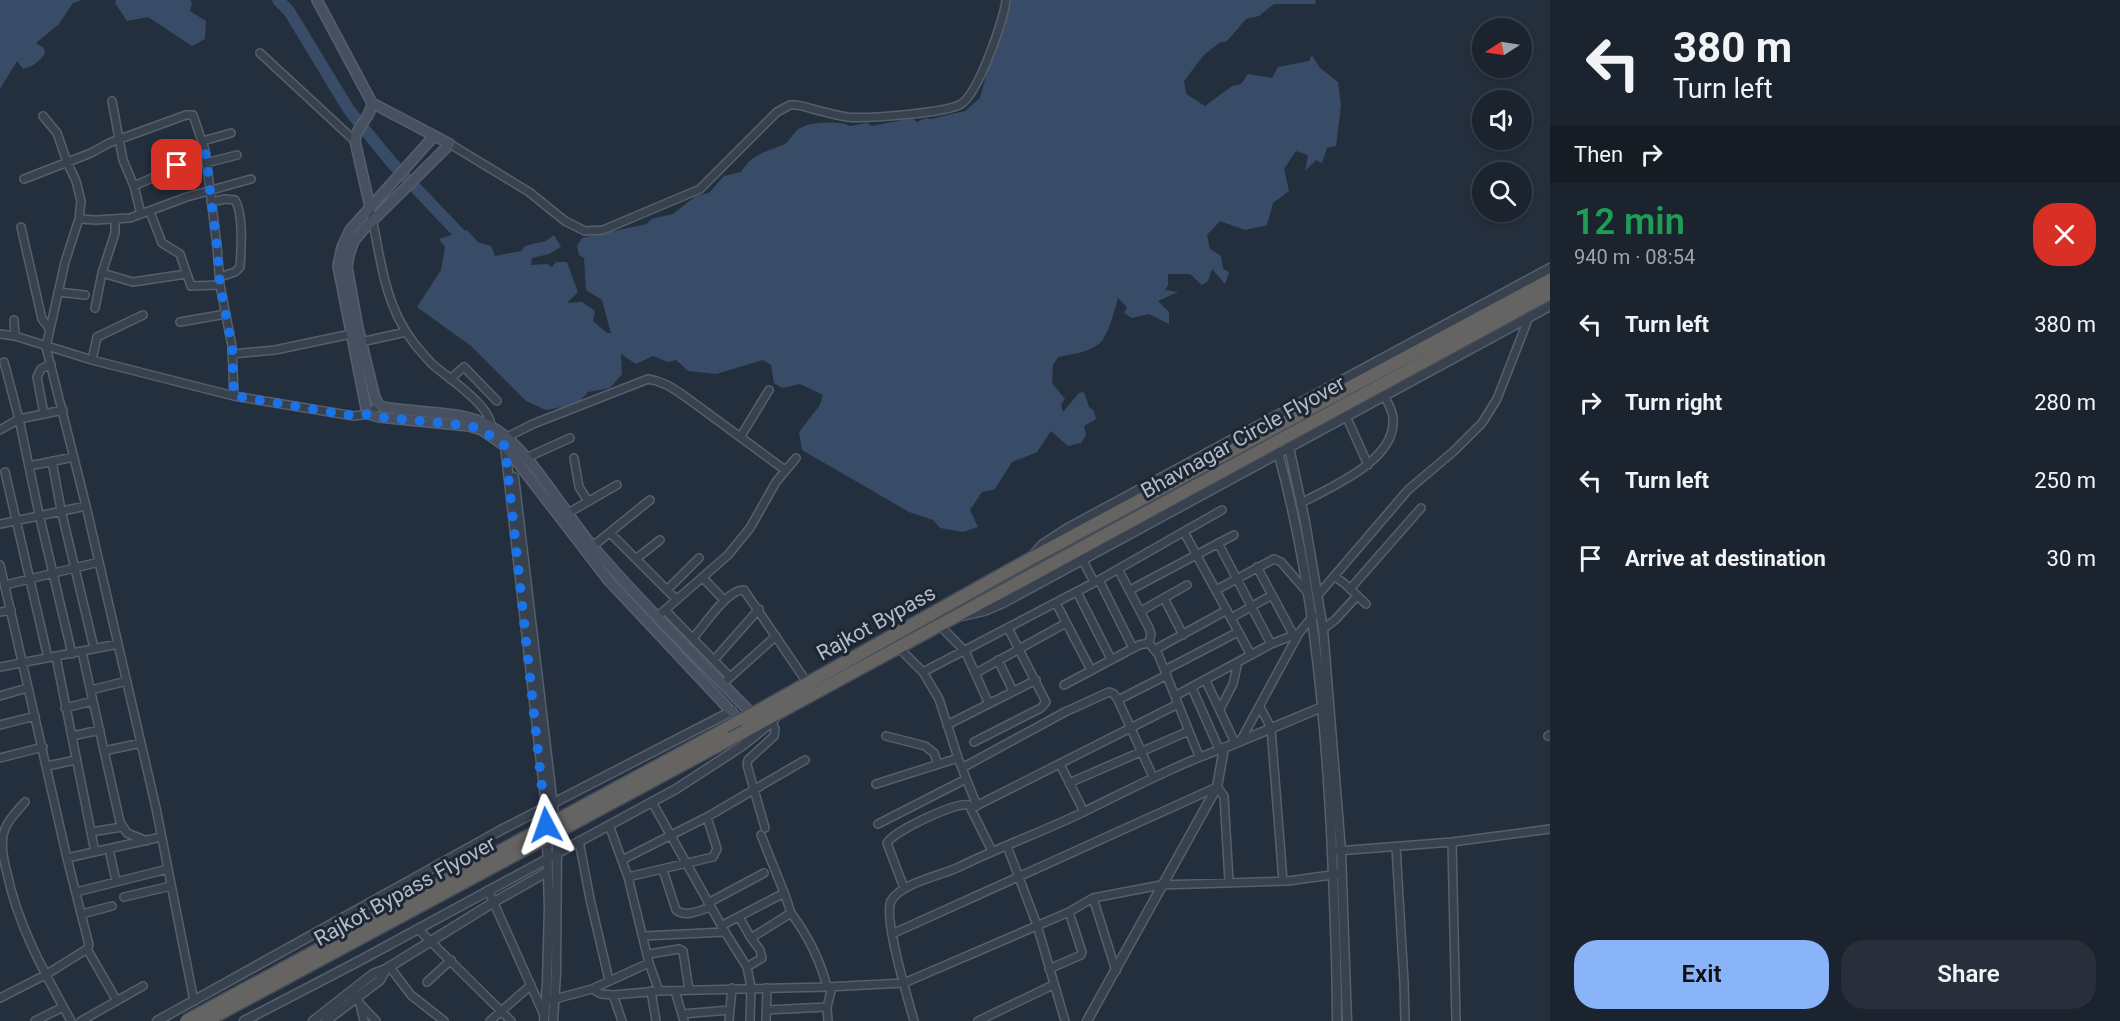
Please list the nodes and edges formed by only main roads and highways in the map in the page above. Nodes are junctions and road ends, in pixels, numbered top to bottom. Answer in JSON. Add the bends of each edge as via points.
{"nodes":[{"id":1,"x":316,"y":0,"type":"edge"},
{"id":2,"x":371,"y":108,"type":"junction"},
{"id":3,"x":434,"y":136,"type":"junction"},
{"id":4,"x":370,"y":208,"type":"junction"},
{"id":5,"x":1550,"y":280,"type":"edge"},
{"id":6,"x":1550,"y":293,"type":"edge"},
{"id":7,"x":506,"y":440,"type":"junction"},
{"id":8,"x":1030,"y":559,"type":"joint"},
{"id":9,"x":955,"y":616,"type":"joint"},
{"id":10,"x":781,"y":711,"type":"joint"},
{"id":11,"x":753,"y":715,"type":"junction"},
{"id":12,"x":743,"y":726,"type":"junction"},
{"id":13,"x":186,"y":1021,"type":"edge"},
{"id":14,"x":206,"y":1021,"type":"edge"}],
"edges":[{"from":1,"to":2,"type":"main road"},
{"from":2,"to":3,"type":"main road"},
{"from":2,"to":4,"type":"main road","via":[[355,141]]},
{"from":3,"to":4,"type":"main road"},
{"from":3,"to":7,"type":"main road","via":[[450,144],[372,220],[354,241],[349,255],[347,267],[375,398],[380,405],[392,408],[464,416],[491,426]]},
{"from":4,"to":7,"type":"main road","via":[[351,230],[338,257],[369,414],[470,426]]},
{"from":5,"to":8,"type":"highway","name":"Bhavnagar Circle Flyover"},
{"from":6,"to":9,"type":"highway","name":"Bhavnagar Circle Flyover"},
{"from":7,"to":11,"type":"main road","via":[[526,458],[593,546],[727,681]]},
{"from":7,"to":12,"type":"main road","via":[[511,454],[609,581]]},
{"from":8,"to":11,"type":"highway","name":"Rajkot Bypass"},
{"from":9,"to":10,"type":"highway","name":"Rajkot Bypass"},
{"from":10,"to":12,"type":"highway","name":"Rajkot Bypass Flyover"},
{"from":11,"to":12,"type":"highway","name":"Rajkot Bypass"},
{"from":12,"to":13,"type":"highway","name":"Rajkot Bypass Flyover","bridge":true,"via":[[722,731]]},
{"from":12,"to":14,"type":"highway","name":"Rajkot Bypass Flyover","bridge":true}]}
